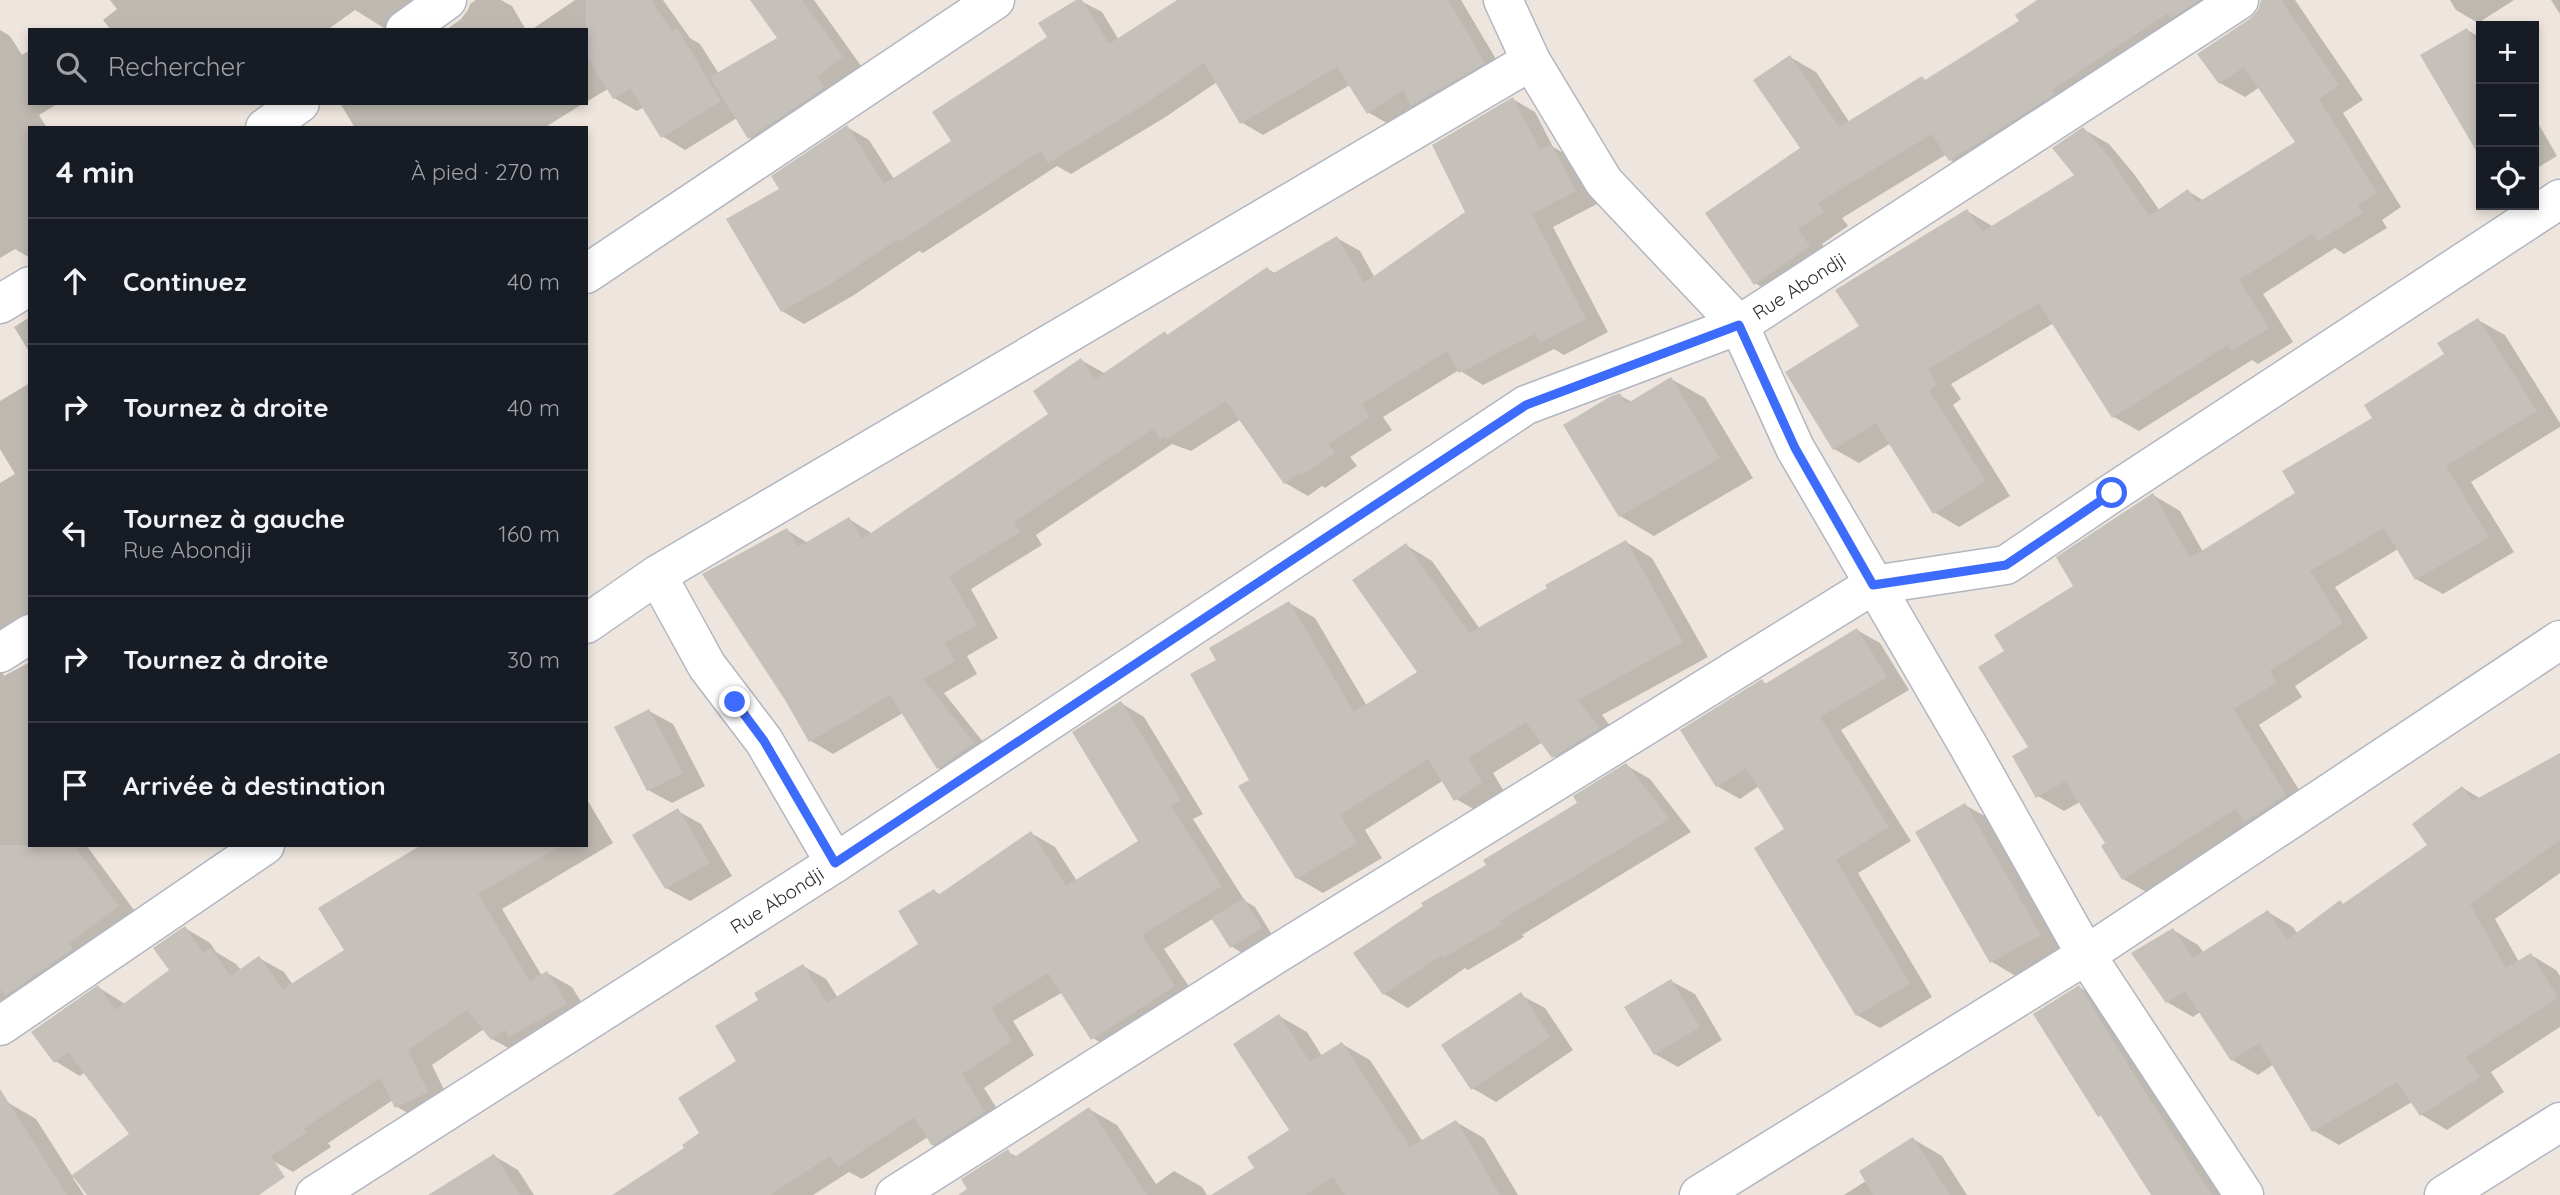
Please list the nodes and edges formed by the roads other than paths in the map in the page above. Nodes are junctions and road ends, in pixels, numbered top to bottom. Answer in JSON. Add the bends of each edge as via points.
{"nodes":[{"id":1,"x":447,"y":0,"type":"edge"},
{"id":2,"x":995,"y":0,"type":"edge"},
{"id":3,"x":1503,"y":0,"type":"edge"},
{"id":4,"x":2239,"y":0,"type":"edge"},
{"id":5,"x":408,"y":28,"type":"edge"},
{"id":6,"x":1531,"y":61,"type":"junction"},
{"id":7,"x":297,"y":105,"type":"edge"},
{"id":8,"x":268,"y":126,"type":"edge"},
{"id":9,"x":2560,"y":199,"type":"edge"},
{"id":10,"x":588,"y":273,"type":"edge"},
{"id":11,"x":28,"y":287,"type":"edge"},
{"id":12,"x":0,"y":304,"type":"edge"},
{"id":13,"x":1739,"y":325,"type":"junction"},
{"id":14,"x":657,"y":575,"type":"junction"},
{"id":15,"x":1873,"y":585,"type":"junction"},
{"id":16,"x":588,"y":623,"type":"edge"},
{"id":17,"x":28,"y":635,"type":"edge"},
{"id":18,"x":2560,"y":640,"type":"edge"},
{"id":19,"x":0,"y":653,"type":"edge"},
{"id":20,"x":262,"y":847,"type":"edge"},
{"id":21,"x":835,"y":863,"type":"junction"},
{"id":22,"x":2086,"y":955,"type":"junction"},
{"id":23,"x":0,"y":1026,"type":"edge"},
{"id":24,"x":2560,"y":1122,"type":"edge"},
{"id":25,"x":315,"y":1195,"type":"edge"},
{"id":26,"x":895,"y":1195,"type":"edge"},
{"id":27,"x":1699,"y":1195,"type":"edge"},
{"id":28,"x":2244,"y":1195,"type":"edge"},
{"id":29,"x":2444,"y":1195,"type":"edge"}],
"edges":[{"from":1,"to":5,"type":"street"},
{"from":2,"to":10,"type":"street"},
{"from":3,"to":6,"type":"street"},
{"from":4,"to":13,"type":"street","name":"Rue Abondji"},
{"from":6,"to":13,"type":"street","via":[[1604,182]]},
{"from":6,"to":14,"type":"street"},
{"from":7,"to":8,"type":"street"},
{"from":9,"to":15,"type":"street","via":[[2006,565]]},
{"from":11,"to":12,"type":"street"},
{"from":13,"to":15,"type":"street","via":[[1795,448]]},
{"from":13,"to":21,"type":"street","name":"Rue Abondji","via":[[1526,405]]},
{"from":14,"to":16,"type":"street"},
{"from":14,"to":21,"type":"street","via":[[707,666],[764,741]]},
{"from":15,"to":22,"type":"street"},
{"from":15,"to":26,"type":"street"},
{"from":17,"to":19,"type":"street"},
{"from":18,"to":22,"type":"street"},
{"from":20,"to":23,"type":"street"},
{"from":21,"to":25,"type":"street","name":"Rue Abondji"},
{"from":22,"to":27,"type":"street"},
{"from":22,"to":28,"type":"street"},
{"from":24,"to":29,"type":"street"}]}
